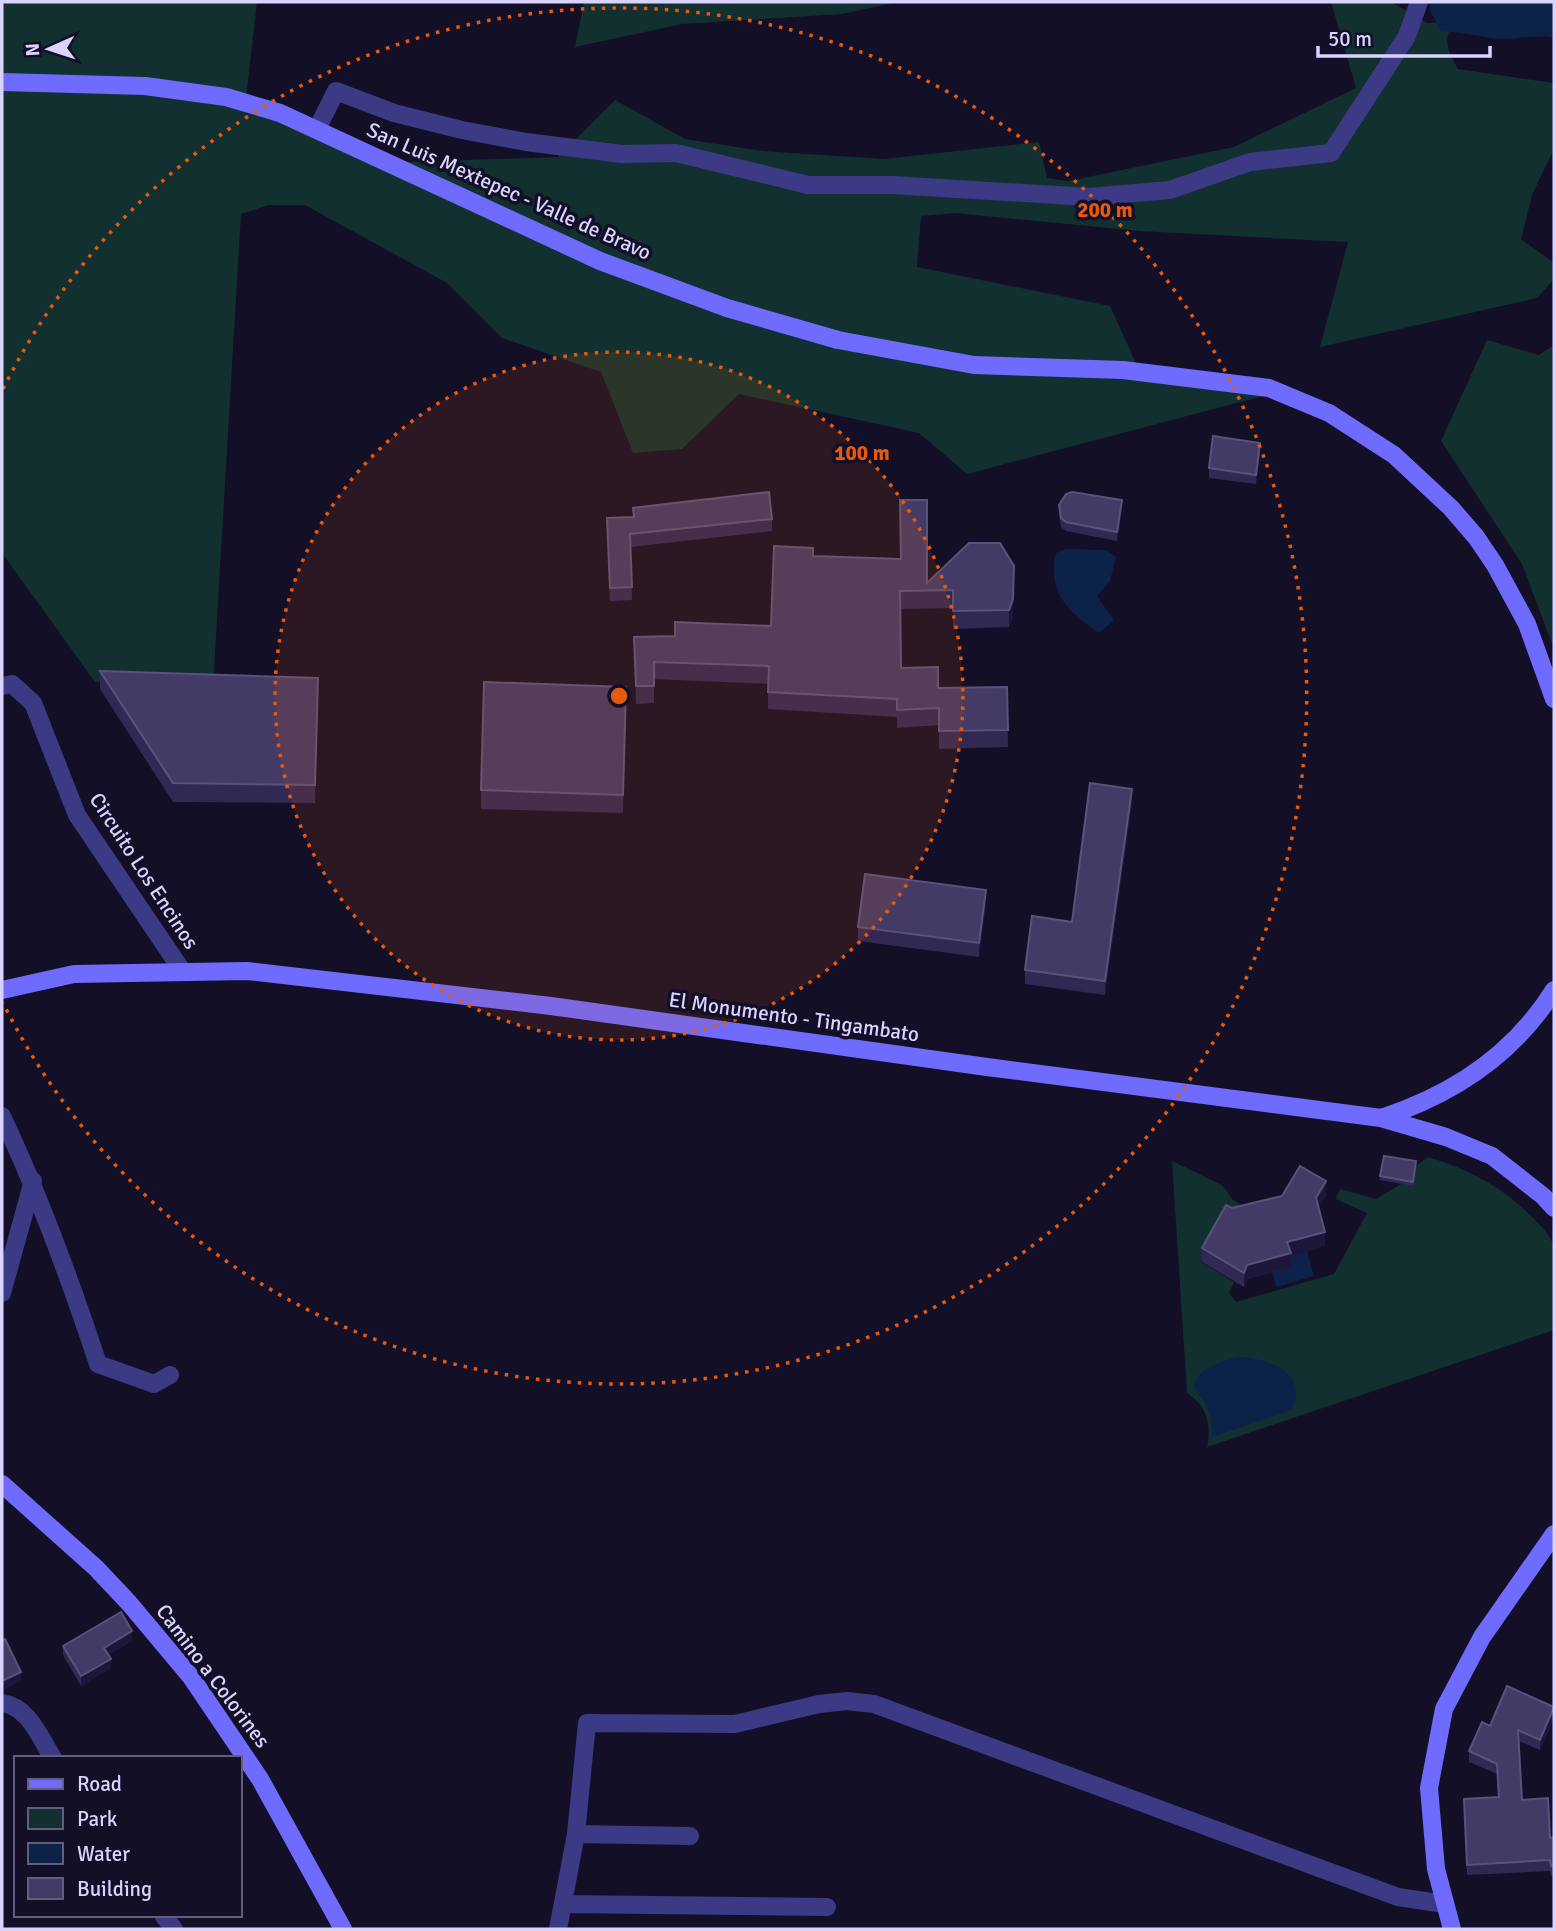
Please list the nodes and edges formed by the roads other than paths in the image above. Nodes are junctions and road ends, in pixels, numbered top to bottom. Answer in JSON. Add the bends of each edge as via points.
{"nodes":[{"id":1,"x":1419,"y":2,"type":"edge"},
{"id":2,"x":2,"y":82,"type":"edge"},
{"id":3,"x":317,"y":129,"type":"junction"},
{"id":4,"x":7,"y":685,"type":"edge"},
{"id":5,"x":1554,"y":699,"type":"edge"},
{"id":6,"x":183,"y":972,"type":"junction"},
{"id":7,"x":1554,"y":989,"type":"edge"},
{"id":8,"x":2,"y":990,"type":"edge"},
{"id":9,"x":2,"y":1116,"type":"edge"},
{"id":10,"x":1381,"y":1118,"type":"junction"},
{"id":11,"x":33,"y":1181,"type":"junction"},
{"id":12,"x":1554,"y":1208,"type":"edge"},
{"id":13,"x":2,"y":1293,"type":"edge"},
{"id":14,"x":170,"y":1375,"type":"dead end"},
{"id":15,"x":2,"y":1484,"type":"edge"},
{"id":16,"x":1554,"y":1534,"type":"edge"},
{"id":17,"x":2,"y":1703,"type":"edge"},
{"id":18,"x":52,"y":1756,"type":"edge"},
{"id":19,"x":576,"y":1834,"type":"junction"},
{"id":20,"x":690,"y":1836,"type":"dead end"},
{"id":21,"x":563,"y":1904,"type":"junction"},
{"id":22,"x":1445,"y":1904,"type":"junction"},
{"id":23,"x":827,"y":1907,"type":"dead end"},
{"id":24,"x":343,"y":1929,"type":"edge"},
{"id":25,"x":558,"y":1929,"type":"edge"},
{"id":26,"x":1452,"y":1929,"type":"edge"}],
"edges":[{"from":1,"to":3,"type":"street","via":[[1407,36],[1331,153],[1250,162],[1170,190],[1088,197],[808,184],[676,153],[622,154],[461,130],[394,113],[336,91]]},
{"from":2,"to":3,"type":"main road","name":"San Luis Mextepec - Valle de Bravo","via":[[145,86],[213,95],[280,113]]},
{"from":3,"to":5,"type":"main road","name":"San Luis Mextepec - Valle de Bravo","via":[[600,261],[838,341],[974,365],[1123,370],[1269,388],[1329,413],[1394,455],[1476,537],[1527,624]]},
{"from":4,"to":6,"type":"street","name":"Circuito Los Encinos","via":[[33,703],[77,816]]},
{"from":6,"to":8,"type":"main road","name":"El Monumento - Tingambato","via":[[74,974]]},
{"from":6,"to":10,"type":"main road","name":"El Monumento - Tingambato","via":[[247,971],[551,1006]]},
{"from":7,"to":10,"type":"main road","via":[[1516,1038],[1485,1066],[1440,1095]]},
{"from":9,"to":11,"type":"street"},
{"from":10,"to":12,"type":"main road","name":"El Monumento - Tingambato","via":[[1492,1156]]},
{"from":11,"to":13,"type":"street"},
{"from":11,"to":14,"type":"street","via":[[98,1364],[154,1384]]},
{"from":15,"to":24,"type":"main road","name":"Camino a Colorines","via":[[96,1568],[191,1677],[260,1779]]},
{"from":16,"to":22,"type":"main road","via":[[1482,1637],[1444,1709],[1429,1788],[1436,1869]]},
{"from":17,"to":18,"type":"street","via":[[26,1714]]},
{"from":19,"to":20,"type":"street"},
{"from":19,"to":21,"type":"street"},
{"from":19,"to":22,"type":"street","via":[[587,1723],[735,1724],[847,1701],[874,1704],[1398,1898]]},
{"from":21,"to":23,"type":"street"},
{"from":21,"to":25,"type":"street"},
{"from":22,"to":26,"type":"main road"}]}
